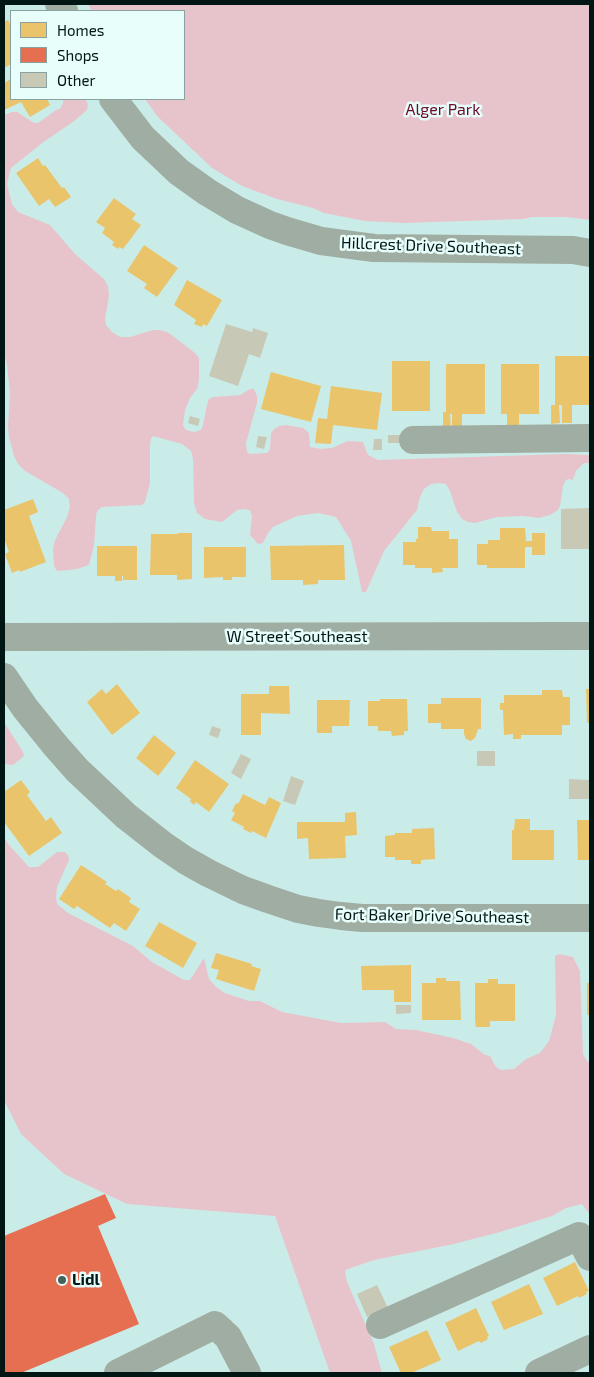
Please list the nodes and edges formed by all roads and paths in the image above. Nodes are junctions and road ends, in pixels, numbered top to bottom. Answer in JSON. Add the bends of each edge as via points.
{"nodes":[{"id":1,"x":114,"y":100,"type":"edge"},
{"id":2,"x":590,"y":253,"type":"edge"},
{"id":3,"x":590,"y":438,"type":"edge"},
{"id":4,"x":413,"y":440,"type":"dead end"},
{"id":5,"x":590,"y":636,"type":"edge"},
{"id":6,"x":4,"y":637,"type":"edge"},
{"id":7,"x":4,"y":677,"type":"edge"},
{"id":8,"x":590,"y":918,"type":"edge"},
{"id":9,"x":590,"y":1257,"type":"edge"},
{"id":10,"x":380,"y":1324,"type":"dead end"},
{"id":11,"x":590,"y":1349,"type":"edge"},
{"id":12,"x":118,"y":1373,"type":"edge"},
{"id":13,"x":247,"y":1373,"type":"edge"},
{"id":14,"x":539,"y":1373,"type":"edge"}],
"edges":[{"from":1,"to":2,"type":"street","name":"Hillcrest Drive Southeast","via":[[143,138],[179,172],[207,192],[270,226],[330,242],[374,248],[574,250]]},
{"from":3,"to":4,"type":"street"},
{"from":5,"to":6,"type":"street","name":"W Street Southeast"},
{"from":7,"to":8,"type":"street","name":"Fort Baker Drive Southeast","via":[[54,745],[114,805],[163,845],[243,890],[298,909],[362,918]]},
{"from":9,"to":10,"type":"street","via":[[579,1236]]},
{"from":11,"to":14,"type":"street"},
{"from":12,"to":13,"type":"street","via":[[215,1324],[228,1337]]}]}
